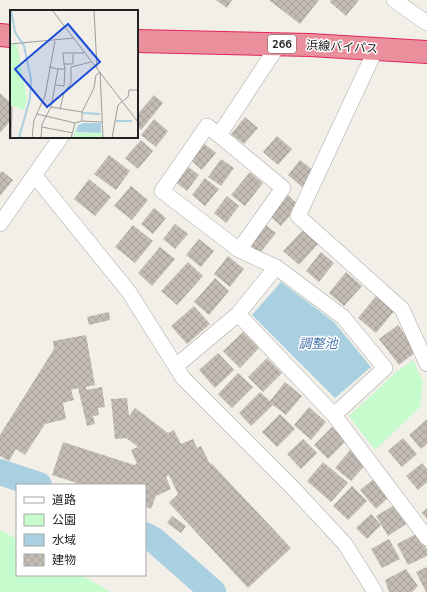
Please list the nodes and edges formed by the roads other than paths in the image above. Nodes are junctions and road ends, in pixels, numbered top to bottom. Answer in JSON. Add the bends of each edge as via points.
{"nodes":[{"id":1,"x":394,"y":0,"type":"edge"},
{"id":2,"x":427,"y":23,"type":"edge"},
{"id":3,"x":0,"y":35,"type":"edge"},
{"id":4,"x":10,"y":36,"type":"edge"},
{"id":5,"x":138,"y":41,"type":"edge"},
{"id":6,"x":279,"y":44,"type":"junction"},
{"id":7,"x":376,"y":49,"type":"junction"},
{"id":8,"x":427,"y":52,"type":"edge"},
{"id":9,"x":219,"y":135,"type":"junction"},
{"id":10,"x":60,"y":138,"type":"edge"},
{"id":11,"x":35,"y":176,"type":"junction"},
{"id":12,"x":0,"y":224,"type":"edge"},
{"id":13,"x":239,"y":250,"type":"junction"},
{"id":14,"x":276,"y":267,"type":"junction"},
{"id":15,"x":238,"y":314,"type":"junction"},
{"id":16,"x":427,"y":364,"type":"edge"},
{"id":17,"x":176,"y":366,"type":"junction"},
{"id":18,"x":334,"y":415,"type":"junction"},
{"id":19,"x":427,"y":538,"type":"edge"},
{"id":20,"x":375,"y":592,"type":"edge"}],
"edges":[{"from":1,"to":2,"type":"street"},
{"from":3,"to":4,"type":"highway"},
{"from":5,"to":6,"type":"highway","name":"浜線バイパス","number":"266"},
{"from":6,"to":7,"type":"highway","name":"浜線バイパス","number":"266"},
{"from":6,"to":9,"type":"street"},
{"from":7,"to":8,"type":"highway","name":"浜線バイパス","number":"266"},
{"from":7,"to":16,"type":"street","via":[[298,216],[402,309]]},
{"from":9,"to":13,"type":"street","via":[[283,188]]},
{"from":9,"to":13,"type":"street","via":[[207,126],[162,191]]},
{"from":10,"to":11,"type":"street"},
{"from":11,"to":12,"type":"street"},
{"from":11,"to":17,"type":"street","via":[[129,292]]},
{"from":13,"to":14,"type":"street"},
{"from":14,"to":15,"type":"street"},
{"from":14,"to":18,"type":"street","via":[[343,316],[385,368]]},
{"from":15,"to":17,"type":"street"},
{"from":15,"to":18,"type":"street"},
{"from":17,"to":20,"type":"street","via":[[183,378],[345,544]]},
{"from":18,"to":19,"type":"street"}]}
